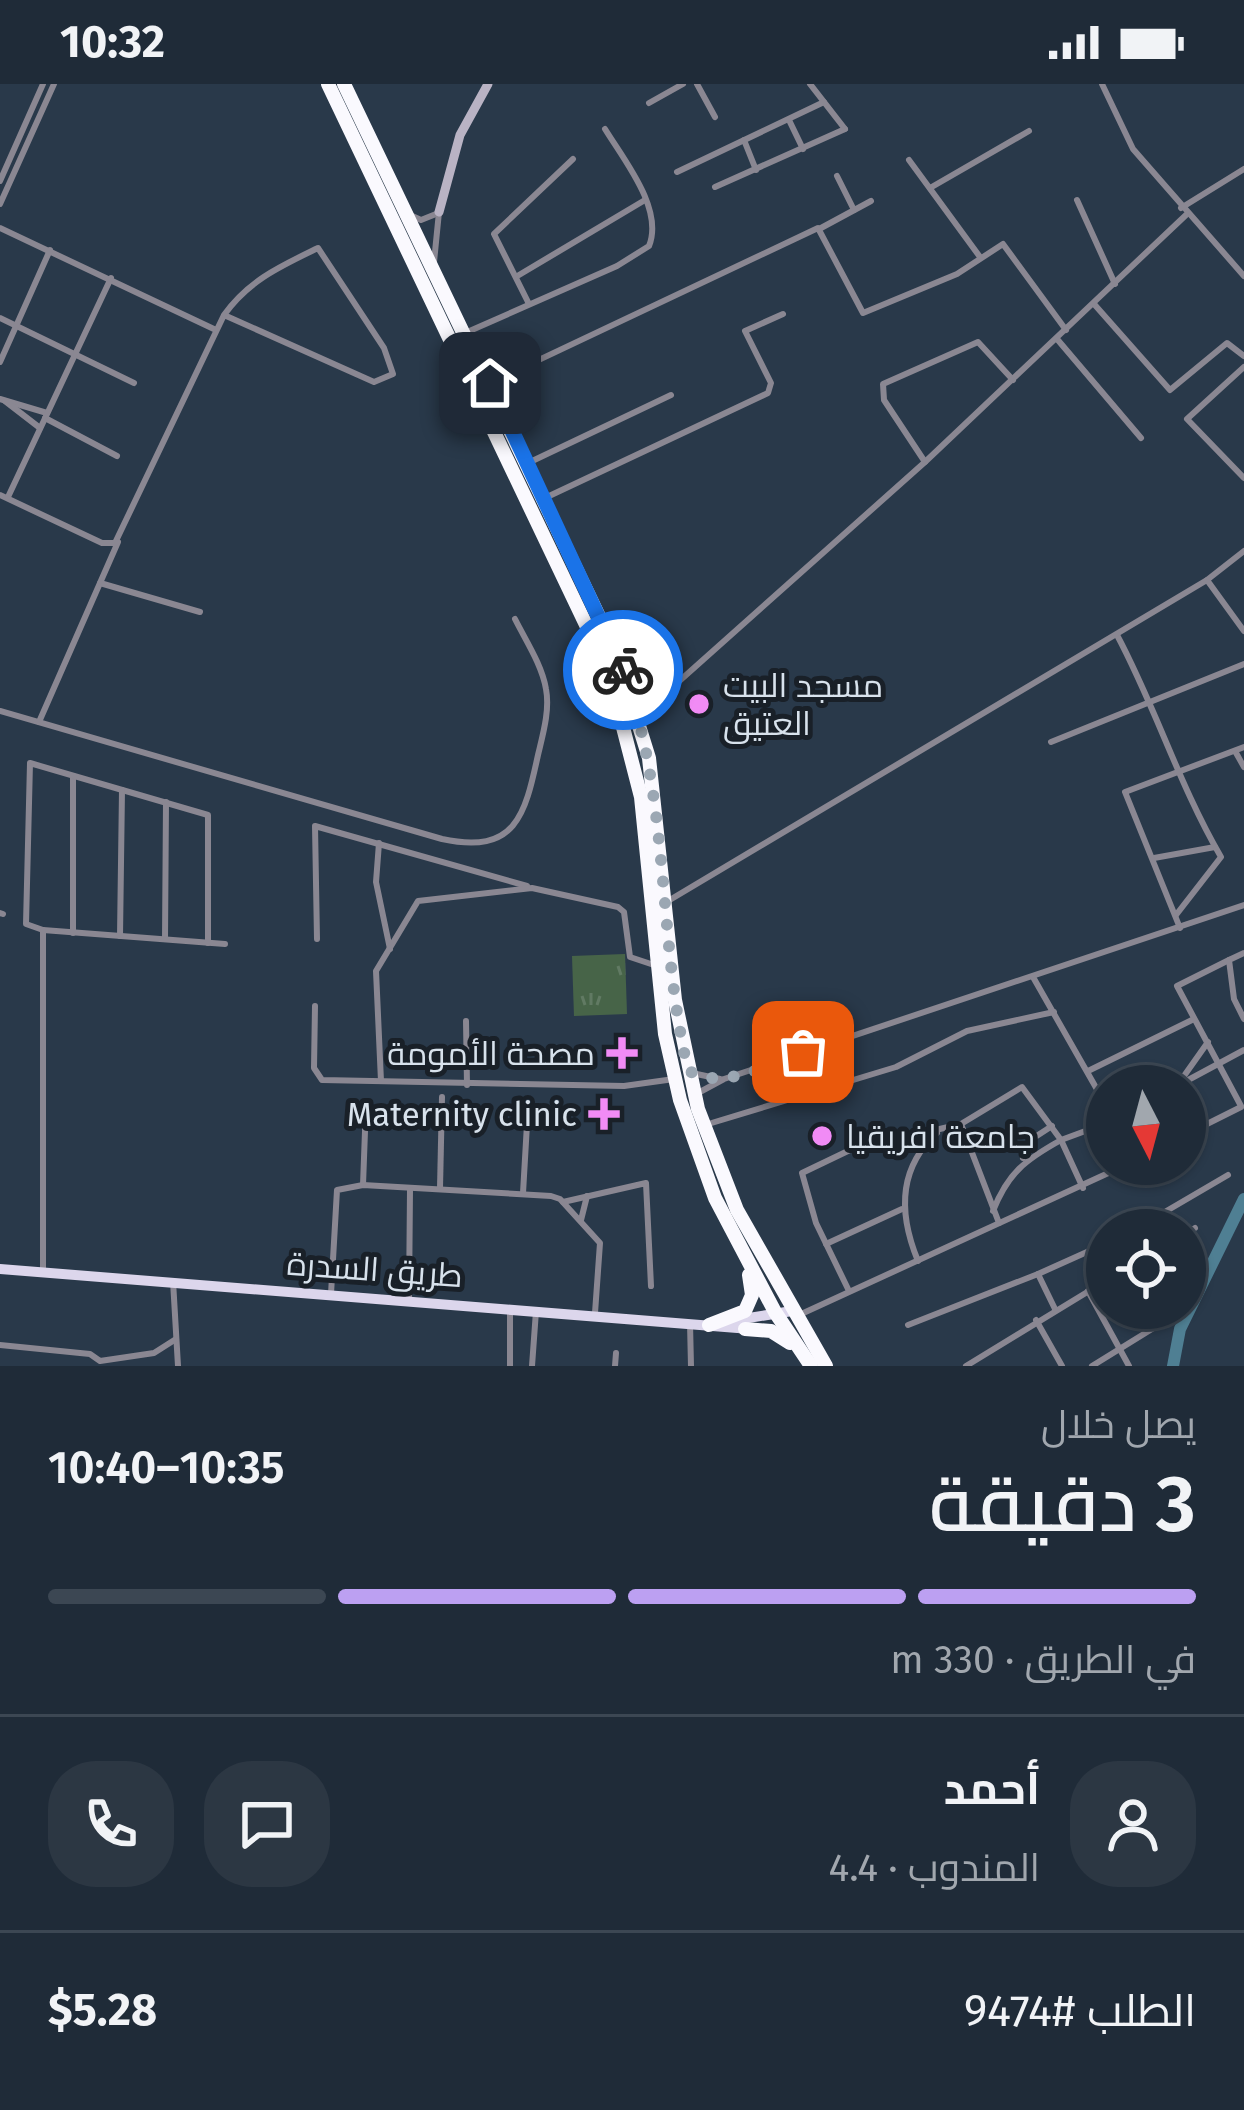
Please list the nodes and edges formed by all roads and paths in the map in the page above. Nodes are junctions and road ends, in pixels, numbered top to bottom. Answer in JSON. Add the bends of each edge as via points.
{"nodes":[{"id":1,"x":43,"y":84,"type":"edge"},
{"id":2,"x":54,"y":84,"type":"edge"},
{"id":3,"x":328,"y":84,"type":"edge"},
{"id":4,"x":344,"y":84,"type":"edge"},
{"id":5,"x":488,"y":84,"type":"edge"},
{"id":6,"x":683,"y":84,"type":"edge"},
{"id":7,"x":697,"y":84,"type":"edge"},
{"id":8,"x":810,"y":84,"type":"edge"},
{"id":9,"x":1102,"y":84,"type":"edge"},
{"id":10,"x":824,"y":102,"type":"junction"},
{"id":11,"x":649,"y":103,"type":"dead end"},
{"id":12,"x":715,"y":117,"type":"dead end"},
{"id":13,"x":788,"y":119,"type":"junction"},
{"id":14,"x":605,"y":129,"type":"dead end"},
{"id":15,"x":1029,"y":131,"type":"dead end"},
{"id":16,"x":744,"y":140,"type":"junction"},
{"id":17,"x":802,"y":149,"type":"junction"},
{"id":18,"x":573,"y":159,"type":"dead end"},
{"id":19,"x":909,"y":160,"type":"dead end"},
{"id":20,"x":1244,"y":169,"type":"edge"},
{"id":21,"x":756,"y":171,"type":"junction"},
{"id":22,"x":677,"y":172,"type":"dead end"},
{"id":23,"x":837,"y":176,"type":"dead end"},
{"id":24,"x":0,"y":181,"type":"edge"},
{"id":25,"x":715,"y":187,"type":"dead end"},
{"id":26,"x":930,"y":188,"type":"junction"},
{"id":27,"x":645,"y":200,"type":"junction"},
{"id":28,"x":1077,"y":200,"type":"dead end"},
{"id":29,"x":871,"y":201,"type":"dead end"},
{"id":30,"x":0,"y":204,"type":"edge"},
{"id":31,"x":854,"y":210,"type":"junction"},
{"id":32,"x":405,"y":212,"type":"junction"},
{"id":33,"x":439,"y":212,"type":"junction"},
{"id":34,"x":1183,"y":212,"type":"junction"},
{"id":35,"x":0,"y":228,"type":"edge"},
{"id":36,"x":821,"y":228,"type":"junction"},
{"id":37,"x":50,"y":250,"type":"junction"},
{"id":38,"x":980,"y":256,"type":"junction"},
{"id":39,"x":434,"y":267,"type":"junction"},
{"id":40,"x":518,"y":276,"type":"junction"},
{"id":41,"x":1244,"y":276,"type":"edge"},
{"id":42,"x":111,"y":278,"type":"junction"},
{"id":43,"x":1114,"y":284,"type":"junction"},
{"id":44,"x":529,"y":304,"type":"junction"},
{"id":45,"x":1094,"y":304,"type":"junction"},
{"id":46,"x":783,"y":314,"type":"dead end"},
{"id":47,"x":224,"y":315,"type":"junction"},
{"id":48,"x":0,"y":318,"type":"edge"},
{"id":49,"x":16,"y":326,"type":"junction"},
{"id":50,"x":216,"y":330,"type":"junction"},
{"id":51,"x":1066,"y":330,"type":"junction"},
{"id":52,"x":465,"y":333,"type":"junction"},
{"id":53,"x":1057,"y":339,"type":"junction"},
{"id":54,"x":75,"y":354,"type":"junction"},
{"id":55,"x":1244,"y":356,"type":"edge"},
{"id":56,"x":0,"y":362,"type":"edge"},
{"id":57,"x":1244,"y":367,"type":"edge"},
{"id":58,"x":1013,"y":380,"type":"junction"},
{"id":59,"x":134,"y":382,"type":"dead end"},
{"id":60,"x":490,"y":383,"type":"junction"},
{"id":61,"x":671,"y":395,"type":"dead end"},
{"id":62,"x":1,"y":399,"type":"edge"},
{"id":63,"x":46,"y":415,"type":"junction"},
{"id":64,"x":40,"y":428,"type":"junction"},
{"id":65,"x":1141,"y":438,"type":"dead end"},
{"id":66,"x":117,"y":456,"type":"dead end"},
{"id":67,"x":925,"y":462,"type":"junction"},
{"id":68,"x":528,"y":463,"type":"junction"},
{"id":69,"x":1244,"y":478,"type":"edge"},
{"id":70,"x":4,"y":496,"type":"edge"},
{"id":71,"x":544,"y":510,"type":"junction"},
{"id":72,"x":119,"y":539,"type":"junction"},
{"id":73,"x":1244,"y":551,"type":"edge"},
{"id":74,"x":1208,"y":580,"type":"junction"},
{"id":75,"x":100,"y":583,"type":"junction"},
{"id":76,"x":200,"y":612,"type":"dead end"},
{"id":77,"x":515,"y":619,"type":"dead end"},
{"id":78,"x":1244,"y":631,"type":"edge"},
{"id":79,"x":1117,"y":635,"type":"junction"},
{"id":80,"x":1244,"y":664,"type":"edge"},
{"id":81,"x":1155,"y":704,"type":"junction"},
{"id":82,"x":0,"y":711,"type":"edge"},
{"id":83,"x":639,"y":717,"type":"junction"},
{"id":84,"x":39,"y":722,"type":"junction"},
{"id":85,"x":1051,"y":742,"type":"dead end"},
{"id":86,"x":1240,"y":749,"type":"edge"},
{"id":87,"x":1244,"y":766,"type":"edge"},
{"id":88,"x":1178,"y":772,"type":"junction"},
{"id":89,"x":73,"y":776,"type":"junction"},
{"id":90,"x":122,"y":789,"type":"junction"},
{"id":91,"x":166,"y":802,"type":"junction"},
{"id":92,"x":379,"y":843,"type":"junction"},
{"id":93,"x":1215,"y":847,"type":"junction"},
{"id":94,"x":1152,"y":859,"type":"junction"},
{"id":95,"x":537,"y":888,"type":"junction"},
{"id":96,"x":668,"y":901,"type":"junction"},
{"id":97,"x":1244,"y":905,"type":"edge"},
{"id":98,"x":1175,"y":915,"type":"junction"},
{"id":99,"x":1180,"y":928,"type":"junction"},
{"id":100,"x":43,"y":930,"type":"junction"},
{"id":101,"x":73,"y":932,"type":"junction"},
{"id":102,"x":120,"y":936,"type":"junction"},
{"id":103,"x":164,"y":939,"type":"junction"},
{"id":104,"x":317,"y":939,"type":"dead end"},
{"id":105,"x":208,"y":943,"type":"junction"},
{"id":106,"x":225,"y":944,"type":"dead end"},
{"id":107,"x":390,"y":949,"type":"junction"},
{"id":108,"x":1244,"y":953,"type":"edge"},
{"id":109,"x":1229,"y":960,"type":"junction"},
{"id":110,"x":659,"y":966,"type":"junction"},
{"id":111,"x":1033,"y":977,"type":"junction"},
{"id":112,"x":315,"y":1006,"type":"dead end"},
{"id":113,"x":1054,"y":1012,"type":"junction"},
{"id":114,"x":1194,"y":1019,"type":"junction"},
{"id":115,"x":1244,"y":1019,"type":"edge"},
{"id":116,"x":466,"y":1021,"type":"dead end"},
{"id":117,"x":1208,"y":1042,"type":"junction"},
{"id":118,"x":1244,"y":1050,"type":"edge"},
{"id":119,"x":1220,"y":1063,"type":"junction"},
{"id":120,"x":1100,"y":1065,"type":"edge"},
{"id":121,"x":1086,"y":1068,"type":"edge"},
{"id":122,"x":682,"y":1075,"type":"junction"},
{"id":123,"x":724,"y":1079,"type":"junction"},
{"id":124,"x":380,"y":1081,"type":"junction"},
{"id":125,"x":467,"y":1085,"type":"junction"},
{"id":126,"x":442,"y":1097,"type":"dead end"},
{"id":127,"x":695,"y":1098,"type":"junction"},
{"id":128,"x":366,"y":1104,"type":"dead end"},
{"id":129,"x":1243,"y":1106,"type":"edge"},
{"id":130,"x":528,"y":1107,"type":"dead end"},
{"id":131,"x":961,"y":1124,"type":"junction"},
{"id":132,"x":1206,"y":1124,"type":"edge"},
{"id":133,"x":703,"y":1125,"type":"junction"},
{"id":134,"x":1052,"y":1126,"type":"junction"},
{"id":135,"x":1086,"y":1131,"type":"edge"},
{"id":136,"x":939,"y":1132,"type":"junction"},
{"id":137,"x":1061,"y":1141,"type":"junction"},
{"id":138,"x":1022,"y":1161,"type":"junction"},
{"id":139,"x":1228,"y":1175,"type":"dead end"},
{"id":140,"x":363,"y":1185,"type":"junction"},
{"id":141,"x":1089,"y":1185,"type":"edge"},
{"id":142,"x":440,"y":1188,"type":"junction"},
{"id":143,"x":1083,"y":1188,"type":"junction"},
{"id":144,"x":410,"y":1190,"type":"junction"},
{"id":145,"x":523,"y":1192,"type":"junction"},
{"id":146,"x":587,"y":1196,"type":"junction"},
{"id":147,"x":563,"y":1202,"type":"junction"},
{"id":148,"x":902,"y":1209,"type":"junction"},
{"id":149,"x":1170,"y":1209,"type":"edge"},
{"id":150,"x":993,"y":1211,"type":"junction"},
{"id":151,"x":581,"y":1220,"type":"junction"},
{"id":152,"x":999,"y":1223,"type":"junction"},
{"id":153,"x":826,"y":1244,"type":"junction"},
{"id":154,"x":1086,"y":1252,"type":"edge"},
{"id":155,"x":746,"y":1258,"type":"junction"},
{"id":156,"x":918,"y":1261,"type":"junction"},
{"id":157,"x":0,"y":1269,"type":"edge"},
{"id":158,"x":43,"y":1269,"type":"junction"},
{"id":159,"x":1038,"y":1274,"type":"junction"},
{"id":160,"x":173,"y":1281,"type":"junction"},
{"id":161,"x":651,"y":1286,"type":"dead end"},
{"id":162,"x":849,"y":1291,"type":"junction"},
{"id":163,"x":1086,"y":1292,"type":"edge"},
{"id":164,"x":331,"y":1294,"type":"junction"},
{"id":165,"x":409,"y":1300,"type":"junction"},
{"id":166,"x":510,"y":1306,"type":"junction"},
{"id":167,"x":536,"y":1308,"type":"junction"},
{"id":168,"x":1054,"y":1309,"type":"junction"},
{"id":169,"x":595,"y":1313,"type":"junction"},
{"id":170,"x":790,"y":1315,"type":"junction"},
{"id":171,"x":1036,"y":1320,"type":"junction"},
{"id":172,"x":690,"y":1323,"type":"junction"},
{"id":173,"x":908,"y":1324,"type":"dead end"},
{"id":174,"x":709,"y":1325,"type":"junction"},
{"id":175,"x":745,"y":1329,"type":"junction"},
{"id":176,"x":1108,"y":1329,"type":"edge"},
{"id":177,"x":1152,"y":1329,"type":"edge"},
{"id":178,"x":176,"y":1339,"type":"junction"},
{"id":179,"x":0,"y":1345,"type":"edge"},
{"id":180,"x":1119,"y":1350,"type":"junction"},
{"id":181,"x":616,"y":1352,"type":"dead end"},
{"id":182,"x":808,"y":1362,"type":"edge"},
{"id":183,"x":178,"y":1366,"type":"edge"},
{"id":184,"x":510,"y":1366,"type":"edge"},
{"id":185,"x":532,"y":1366,"type":"edge"},
{"id":186,"x":615,"y":1366,"type":"edge"},
{"id":187,"x":691,"y":1366,"type":"edge"},
{"id":188,"x":826,"y":1366,"type":"edge"},
{"id":189,"x":966,"y":1366,"type":"edge"},
{"id":190,"x":1062,"y":1366,"type":"edge"},
{"id":191,"x":1092,"y":1366,"type":"edge"},
{"id":192,"x":1129,"y":1366,"type":"edge"}],
"edges":[{"from":1,"to":24,"type":"street"},
{"from":2,"to":30,"type":"street"},
{"from":3,"to":71,"type":"highway"},
{"from":4,"to":32,"type":"highway"},
{"from":5,"to":33,"type":"street","via":[[460,135]]},
{"from":6,"to":11,"type":"street"},
{"from":7,"to":12,"type":"street"},
{"from":8,"to":10,"type":"street"},
{"from":9,"to":34,"type":"street","via":[[1133,149]]},
{"from":10,"to":13,"type":"street"},
{"from":10,"to":17,"type":"street","via":[[846,130]]},
{"from":13,"to":16,"type":"street"},
{"from":13,"to":17,"type":"street"},
{"from":14,"to":27,"type":"street"},
{"from":15,"to":26,"type":"street"},
{"from":16,"to":21,"type":"street"},
{"from":16,"to":22,"type":"street"},
{"from":17,"to":21,"type":"street"},
{"from":18,"to":40,"type":"street","via":[[494,235]]},
{"from":19,"to":26,"type":"street"},
{"from":20,"to":34,"type":"street"},
{"from":21,"to":25,"type":"street"},
{"from":23,"to":31,"type":"street"},
{"from":26,"to":38,"type":"street"},
{"from":27,"to":40,"type":"street"},
{"from":27,"to":44,"type":"street","via":[[654,226],[646,249]]},
{"from":28,"to":43,"type":"street"},
{"from":29,"to":31,"type":"street"},
{"from":31,"to":36,"type":"street"},
{"from":32,"to":33,"type":"street","via":[[421,220]]},
{"from":32,"to":39,"type":"highway"},
{"from":33,"to":39,"type":"street"},
{"from":34,"to":41,"type":"street"},
{"from":34,"to":43,"type":"street"},
{"from":35,"to":37,"type":"street"},
{"from":36,"to":38,"type":"street","via":[[863,313]]},
{"from":36,"to":60,"type":"street"},
{"from":37,"to":42,"type":"street"},
{"from":37,"to":49,"type":"street"},
{"from":38,"to":51,"type":"street","via":[[1010,247]]},
{"from":39,"to":52,"type":"highway"},
{"from":40,"to":44,"type":"street"},
{"from":42,"to":50,"type":"street"},
{"from":42,"to":54,"type":"street"},
{"from":43,"to":45,"type":"street"},
{"from":44,"to":52,"type":"street"},
{"from":45,"to":51,"type":"street"},
{"from":45,"to":55,"type":"street","via":[[1170,389],[1227,343]]},
{"from":46,"to":71,"type":"street","via":[[745,331],[771,383],[768,393]]},
{"from":47,"to":47,"type":"street","via":[[374,382],[393,374],[318,248],[263,275]]},
{"from":47,"to":50,"type":"street"},
{"from":48,"to":49,"type":"street"},
{"from":49,"to":54,"type":"street"},
{"from":49,"to":56,"type":"street"},
{"from":50,"to":72,"type":"street"},
{"from":51,"to":53,"type":"street"},
{"from":52,"to":60,"type":"highway"},
{"from":53,"to":58,"type":"street"},
{"from":53,"to":65,"type":"street"},
{"from":54,"to":59,"type":"street"},
{"from":54,"to":63,"type":"street"},
{"from":57,"to":69,"type":"street","via":[[1187,419]]},
{"from":58,"to":67,"type":"street"},
{"from":58,"to":67,"type":"street","via":[[978,342],[883,384],[884,400]]},
{"from":60,"to":68,"type":"highway"},
{"from":61,"to":68,"type":"street"},
{"from":62,"to":63,"type":"street"},
{"from":62,"to":64,"type":"street"},
{"from":63,"to":64,"type":"street"},
{"from":63,"to":66,"type":"street"},
{"from":64,"to":70,"type":"street"},
{"from":67,"to":83,"type":"street"},
{"from":68,"to":71,"type":"highway"},
{"from":70,"to":72,"type":"street","via":[[102,543]]},
{"from":71,"to":83,"type":"highway","via":[[616,652]]},
{"from":71,"to":110,"type":"highway","via":[[628,734]]},
{"from":72,"to":75,"type":"street"},
{"from":73,"to":74,"type":"street"},
{"from":74,"to":78,"type":"street"},
{"from":74,"to":79,"type":"street"},
{"from":75,"to":76,"type":"street"},
{"from":75,"to":84,"type":"street"},
{"from":77,"to":84,"type":"street","via":[[544,682],[546,716],[524,813],[502,835],[482,841],[442,839]]},
{"from":79,"to":81,"type":"street"},
{"from":79,"to":96,"type":"street"},
{"from":80,"to":81,"type":"street"},
{"from":81,"to":85,"type":"street"},
{"from":81,"to":88,"type":"street"},
{"from":82,"to":84,"type":"street"},
{"from":83,"to":96,"type":"highway"},
{"from":86,"to":87,"type":"street"},
{"from":86,"to":88,"type":"street"},
{"from":88,"to":93,"type":"street"},
{"from":88,"to":94,"type":"street","via":[[1124,794]]},
{"from":89,"to":90,"type":"street"},
{"from":89,"to":100,"type":"street","via":[[30,763],[26,924]]},
{"from":89,"to":101,"type":"street"},
{"from":90,"to":91,"type":"street"},
{"from":90,"to":102,"type":"street"},
{"from":91,"to":103,"type":"street"},
{"from":91,"to":105,"type":"street","via":[[208,814]]},
{"from":92,"to":95,"type":"street"},
{"from":92,"to":104,"type":"street","via":[[314,827]]},
{"from":92,"to":107,"type":"street","via":[[375,871]]},
{"from":93,"to":94,"type":"street"},
{"from":93,"to":98,"type":"street","via":[[1219,864]]},
{"from":94,"to":98,"type":"street"},
{"from":95,"to":107,"type":"street","via":[[418,901]]},
{"from":95,"to":110,"type":"street","via":[[622,909],[630,957]]},
{"from":96,"to":122,"type":"highway"},
{"from":97,"to":99,"type":"street"},
{"from":98,"to":99,"type":"street"},
{"from":99,"to":111,"type":"street"},
{"from":100,"to":101,"type":"street"},
{"from":100,"to":158,"type":"street"},
{"from":101,"to":102,"type":"street"},
{"from":102,"to":103,"type":"street"},
{"from":103,"to":105,"type":"street"},
{"from":105,"to":106,"type":"street"},
{"from":107,"to":124,"type":"street","via":[[376,971]]},
{"from":108,"to":109,"type":"street"},
{"from":109,"to":114,"type":"street","via":[[1177,983]]},
{"from":109,"to":115,"type":"street"},
{"from":110,"to":122,"type":"highway"},
{"from":111,"to":113,"type":"street"},
{"from":111,"to":123,"type":"street"},
{"from":112,"to":124,"type":"street","via":[[318,1078]]},
{"from":113,"to":121,"type":"street"},
{"from":113,"to":133,"type":"street","via":[[968,1031],[896,1067]]},
{"from":114,"to":117,"type":"street"},
{"from":114,"to":120,"type":"street"},
{"from":116,"to":125,"type":"street"},
{"from":117,"to":119,"type":"street"},
{"from":117,"to":119,"type":"street","via":[[1177,1086]]},
{"from":118,"to":119,"type":"street"},
{"from":119,"to":129,"type":"street"},
{"from":122,"to":123,"type":"street"},
{"from":122,"to":125,"type":"street","via":[[633,1086]]},
{"from":122,"to":127,"type":"highway"},
{"from":122,"to":155,"type":"highway","via":[[706,1176]]},
{"from":123,"to":127,"type":"street"},
{"from":124,"to":125,"type":"street"},
{"from":126,"to":142,"type":"street"},
{"from":127,"to":133,"type":"highway"},
{"from":128,"to":140,"type":"street"},
{"from":129,"to":132,"type":"street"},
{"from":130,"to":145,"type":"street"},
{"from":131,"to":134,"type":"street","via":[[1022,1087]]},
{"from":131,"to":136,"type":"street"},
{"from":131,"to":150,"type":"street"},
{"from":133,"to":170,"type":"highway"},
{"from":134,"to":137,"type":"street"},
{"from":134,"to":138,"type":"street","via":[[1032,1139]]},
{"from":135,"to":137,"type":"street"},
{"from":136,"to":148,"type":"street","via":[[915,1160]]},
{"from":136,"to":153,"type":"street","via":[[850,1150],[802,1173]]},
{"from":137,"to":138,"type":"street"},
{"from":137,"to":143,"type":"street"},
{"from":138,"to":150,"type":"street"},
{"from":139,"to":149,"type":"street"},
{"from":140,"to":144,"type":"street"},
{"from":140,"to":164,"type":"street","via":[[337,1190],[334,1199]]},
{"from":141,"to":143,"type":"street"},
{"from":142,"to":144,"type":"street"},
{"from":142,"to":145,"type":"street"},
{"from":143,"to":152,"type":"street"},
{"from":144,"to":165,"type":"street"},
{"from":145,"to":147,"type":"street"},
{"from":146,"to":147,"type":"street"},
{"from":146,"to":151,"type":"street"},
{"from":146,"to":161,"type":"street","via":[[646,1183]]},
{"from":147,"to":151,"type":"street"},
{"from":148,"to":153,"type":"street"},
{"from":148,"to":156,"type":"street"},
{"from":150,"to":152,"type":"street"},
{"from":151,"to":169,"type":"street","via":[[601,1247]]},
{"from":152,"to":156,"type":"street"},
{"from":153,"to":162,"type":"street"},
{"from":154,"to":159,"type":"street"},
{"from":155,"to":170,"type":"highway"},
{"from":155,"to":174,"type":"highway","via":[[748,1307]]},
{"from":156,"to":162,"type":"street"},
{"from":157,"to":158,"type":"main road","name":"طريق السدرة"},
{"from":158,"to":160,"type":"main road","name":"طريق السدرة"},
{"from":159,"to":168,"type":"street"},
{"from":159,"to":173,"type":"street"},
{"from":160,"to":164,"type":"main road","name":"طريق السدرة"},
{"from":160,"to":178,"type":"street"},
{"from":162,"to":170,"type":"street"},
{"from":163,"to":168,"type":"street"},
{"from":164,"to":165,"type":"main road","name":"طريق السدرة"},
{"from":165,"to":166,"type":"main road","name":"طريق السدرة"},
{"from":166,"to":167,"type":"main road","name":"طريق السدرة"},
{"from":166,"to":184,"type":"street"},
{"from":167,"to":169,"type":"main road","name":"طريق السدرة"},
{"from":167,"to":185,"type":"street"},
{"from":168,"to":171,"type":"street"},
{"from":169,"to":172,"type":"main road","name":"طريق السدرة"},
{"from":170,"to":174,"type":"main road"},
{"from":170,"to":175,"type":"main road","name":"طريق السدرة"},
{"from":170,"to":182,"type":"highway"},
{"from":170,"to":188,"type":"highway"},
{"from":171,"to":189,"type":"street"},
{"from":171,"to":190,"type":"street"},
{"from":172,"to":174,"type":"main road","name":"طريق السدرة"},
{"from":172,"to":187,"type":"street"},
{"from":174,"to":175,"type":"main road","name":"طريق السدرة"},
{"from":175,"to":182,"type":"highway","via":[[776,1333]]},
{"from":176,"to":180,"type":"street"},
{"from":177,"to":180,"type":"street"},
{"from":178,"to":179,"type":"street","via":[[154,1353],[100,1361]]},
{"from":178,"to":183,"type":"street"},
{"from":180,"to":191,"type":"street"},
{"from":180,"to":192,"type":"street"},
{"from":181,"to":186,"type":"street"}]}
